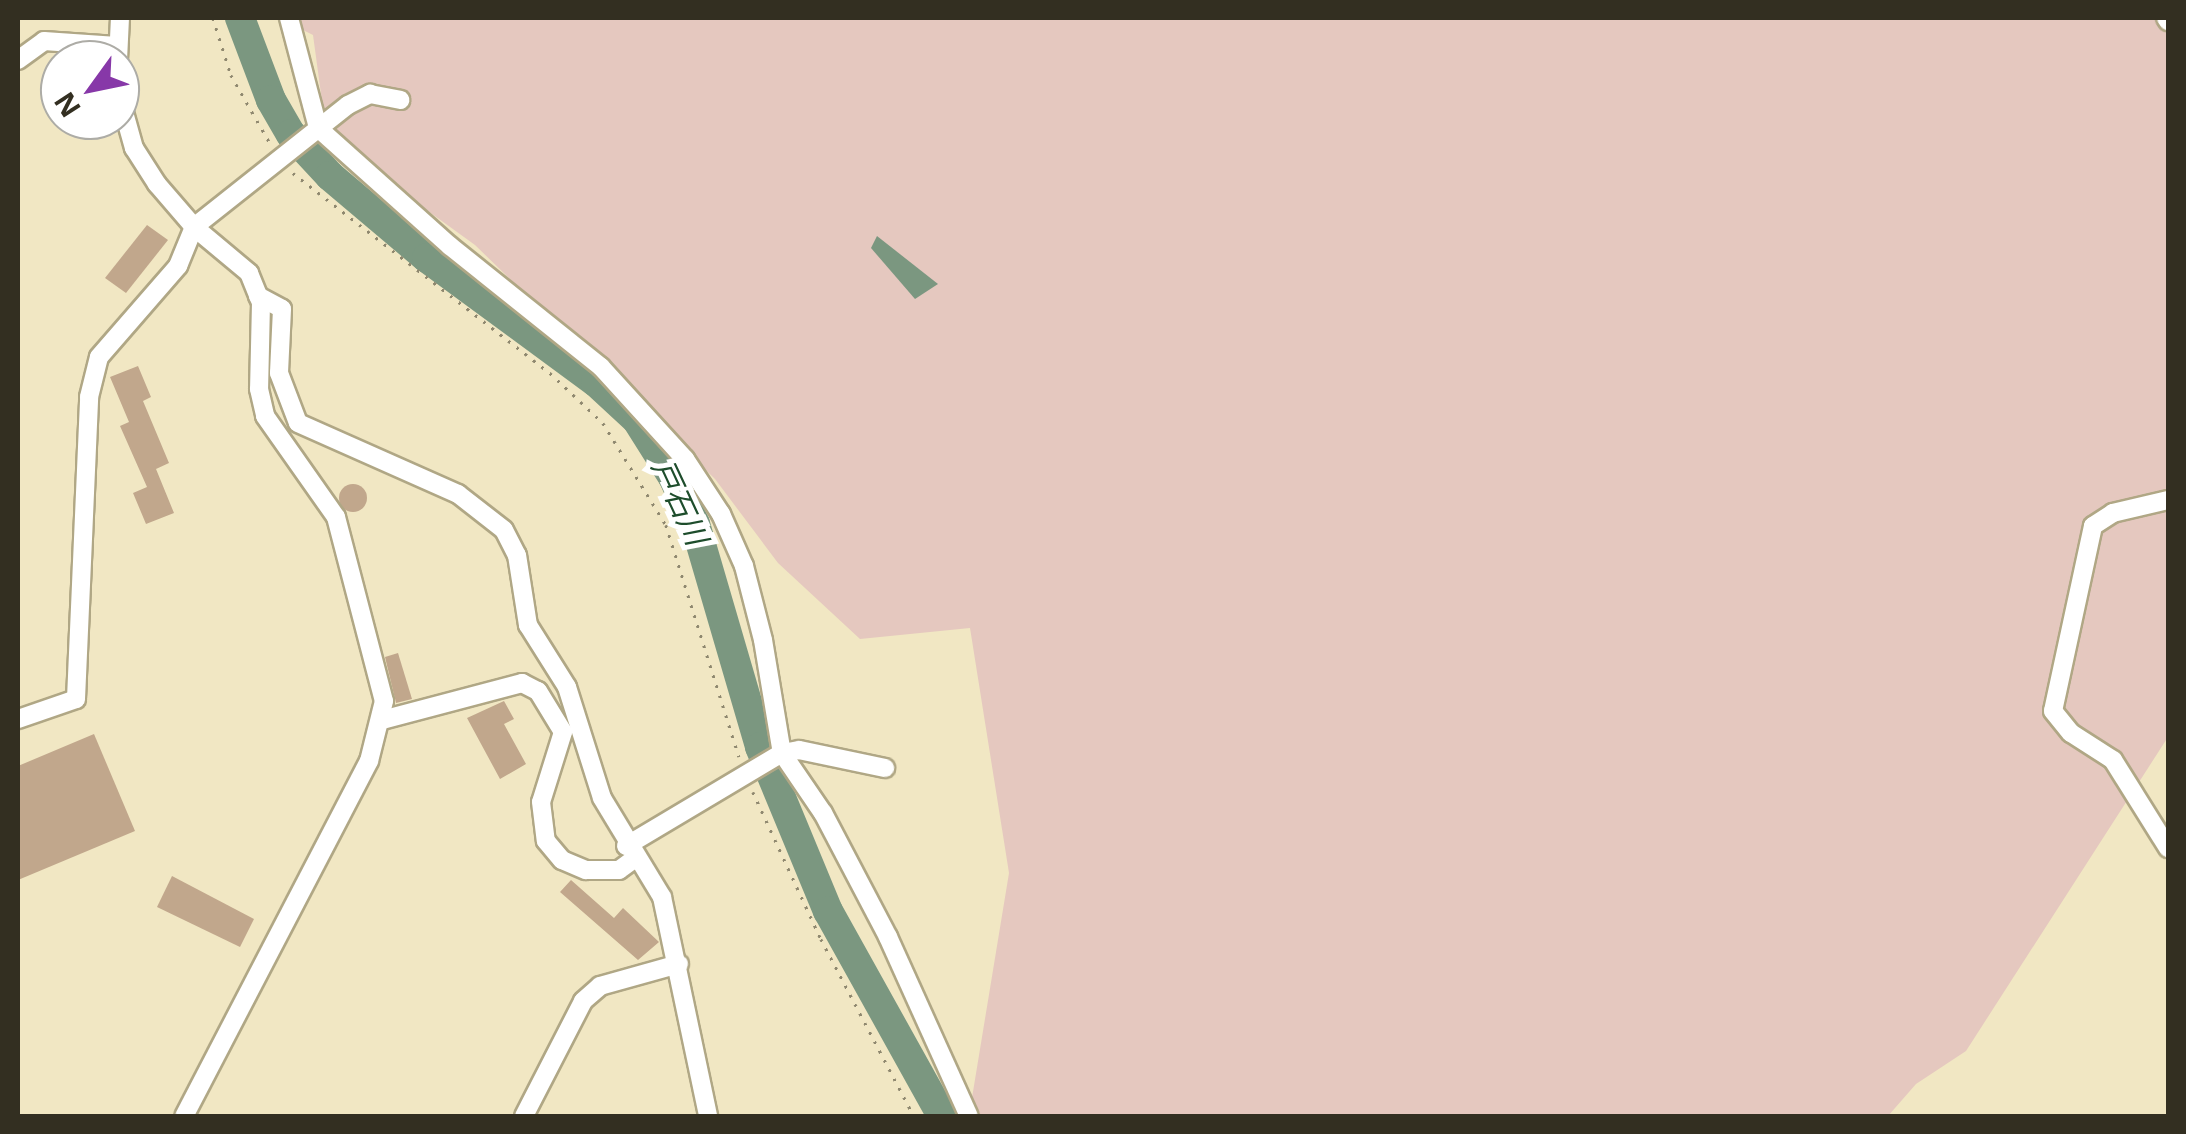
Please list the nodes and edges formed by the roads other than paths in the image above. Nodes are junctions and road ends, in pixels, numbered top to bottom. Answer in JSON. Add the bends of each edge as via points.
{"nodes":[{"id":1,"x":289,"y":18,"type":"edge"},
{"id":2,"x":40,"y":44,"type":"edge"},
{"id":3,"x":18,"y":60,"type":"edge"},
{"id":4,"x":400,"y":100,"type":"dead end"},
{"id":5,"x":316,"y":130,"type":"junction"},
{"id":6,"x":132,"y":140,"type":"edge"},
{"id":7,"x":194,"y":227,"type":"junction"},
{"id":8,"x":258,"y":296,"type":"junction"},
{"id":9,"x":2168,"y":500,"type":"edge"},
{"id":10,"x":18,"y":719,"type":"edge"},
{"id":11,"x":382,"y":720,"type":"junction"},
{"id":12,"x":782,"y":753,"type":"junction"},
{"id":13,"x":885,"y":768,"type":"dead end"},
{"id":14,"x":2168,"y":848,"type":"edge"},
{"id":15,"x":630,"y":852,"type":"junction"},
{"id":16,"x":679,"y":964,"type":"junction"},
{"id":17,"x":184,"y":1116,"type":"edge"},
{"id":18,"x":524,"y":1116,"type":"edge"},
{"id":19,"x":708,"y":1116,"type":"edge"},
{"id":20,"x":968,"y":1116,"type":"edge"}],
"edges":[{"from":1,"to":5,"type":"street"},
{"from":2,"to":3,"type":"street"},
{"from":4,"to":5,"type":"street","via":[[370,94]]},
{"from":5,"to":7,"type":"street"},
{"from":5,"to":12,"type":"street","via":[[601,367],[685,458],[744,566]]},
{"from":6,"to":7,"type":"street"},
{"from":7,"to":8,"type":"street","via":[[230,251]]},
{"from":7,"to":10,"type":"street","via":[[178,266],[99,358],[88,398],[76,699]]},
{"from":8,"to":11,"type":"street","via":[[259,389],[266,416],[336,517],[384,701]]},
{"from":8,"to":15,"type":"street","via":[[282,309],[279,373],[298,423],[458,494],[504,530],[517,554],[528,625],[567,687],[590,766]]},
{"from":9,"to":14,"type":"street","via":[[2113,513],[2094,526],[2053,711],[2071,733],[2113,760]]},
{"from":11,"to":15,"type":"street","via":[[522,682],[538,691],[563,732],[541,802],[546,841],[562,860],[586,870],[619,870]]},
{"from":11,"to":17,"type":"street","via":[[369,761]]},
{"from":12,"to":13,"type":"street","via":[[799,750]]},
{"from":12,"to":15,"type":"street","via":[[744,770],[727,790]]},
{"from":12,"to":20,"type":"street","via":[[823,813],[888,936]]},
{"from":15,"to":16,"type":"street","via":[[662,897]]},
{"from":16,"to":18,"type":"street","via":[[600,986],[583,1001]]},
{"from":16,"to":19,"type":"street"}]}
